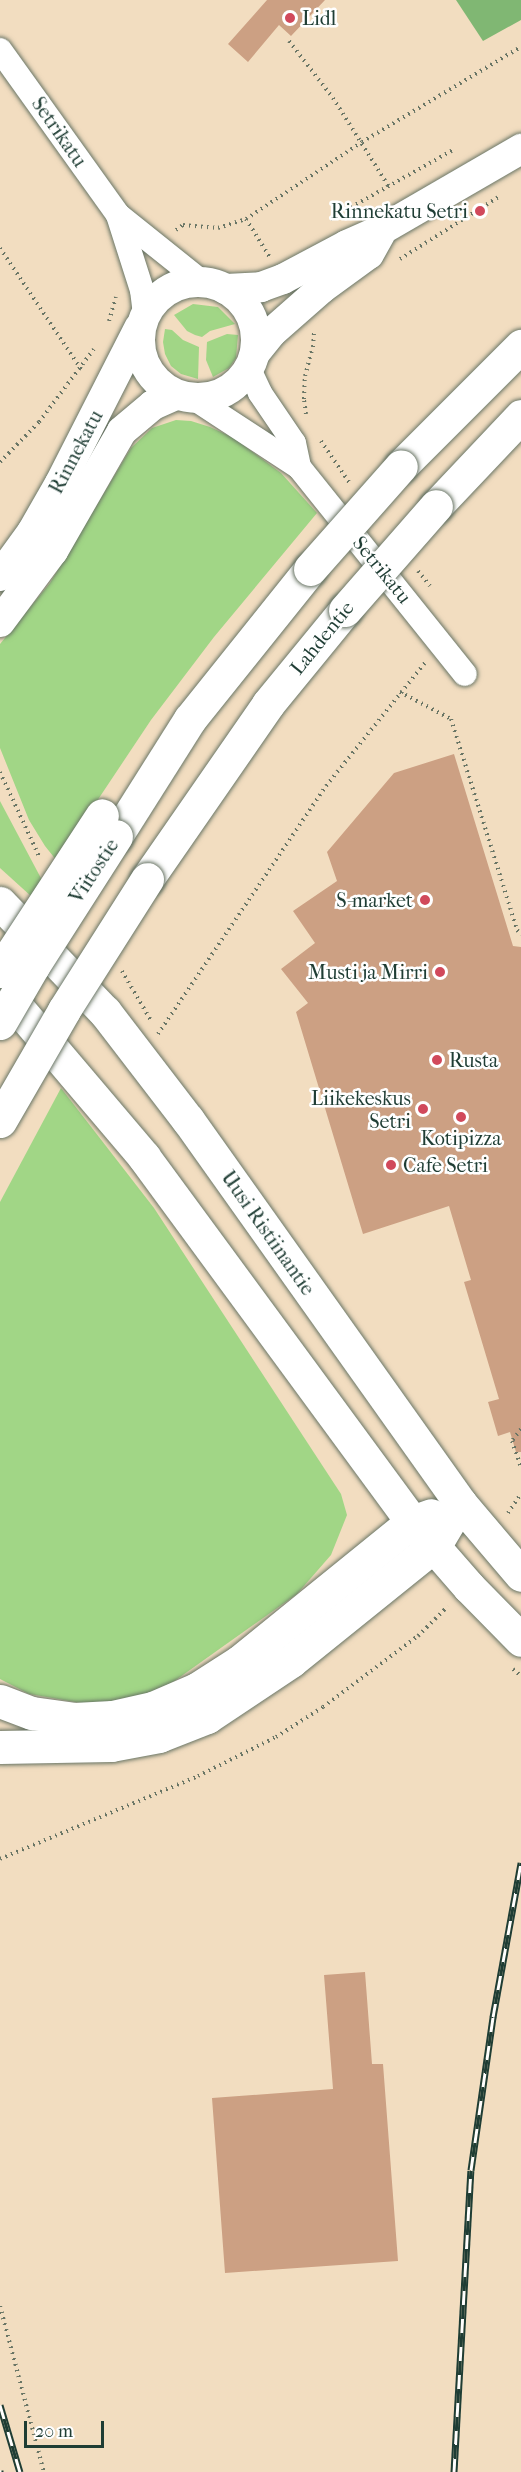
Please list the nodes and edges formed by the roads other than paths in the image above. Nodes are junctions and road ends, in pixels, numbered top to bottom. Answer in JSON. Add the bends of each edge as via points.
{"nodes":[{"id":1,"x":0,"y":50,"type":"edge"},
{"id":2,"x":521,"y":149,"type":"edge"},
{"id":3,"x":118,"y":215,"type":"junction"},
{"id":4,"x":383,"y":229,"type":"junction"},
{"id":5,"x":214,"y":285,"type":"junction"},
{"id":6,"x":144,"y":318,"type":"junction"},
{"id":7,"x":521,"y":346,"type":"edge"},
{"id":8,"x":252,"y":361,"type":"junction"},
{"id":9,"x":185,"y":397,"type":"junction"},
{"id":10,"x":521,"y":416,"type":"edge"},
{"id":11,"x":299,"y":467,"type":"junction"},
{"id":12,"x":0,"y":576,"type":"edge"},
{"id":13,"x":0,"y":622,"type":"edge"},
{"id":14,"x":465,"y":674,"type":"dead end"},
{"id":15,"x":109,"y":825,"type":"junction"},
{"id":16,"x":0,"y":903,"type":"edge"},
{"id":17,"x":0,"y":971,"type":"edge"},
{"id":18,"x":0,"y":987,"type":"edge"},
{"id":19,"x":0,"y":1023,"type":"edge"},
{"id":20,"x":0,"y":1121,"type":"edge"},
{"id":21,"x":460,"y":1503,"type":"junction"},
{"id":22,"x":412,"y":1522,"type":"junction"},
{"id":23,"x":435,"y":1545,"type":"junction"},
{"id":24,"x":521,"y":1575,"type":"edge"},
{"id":25,"x":521,"y":1640,"type":"edge"},
{"id":26,"x":0,"y":1701,"type":"edge"},
{"id":27,"x":0,"y":1747,"type":"edge"}],
"edges":[{"from":1,"to":3,"type":"street","name":"Setrikatu"},
{"from":2,"to":4,"type":"street"},
{"from":3,"to":5,"type":"street","name":"Setrikatu"},
{"from":3,"to":6,"type":"street","name":"Setrikatu","via":[[142,290]]},
{"from":4,"to":5,"type":"street","via":[[261,287]]},
{"from":4,"to":8,"type":"street","via":[[369,254],[271,333]]},
{"from":5,"to":6,"type":"street","via":[[175,286],[163,293]]},
{"from":5,"to":8,"type":"street","via":[[238,297],[251,316],[256,338]]},
{"from":6,"to":9,"type":"street","via":[[140,351],[144,364],[157,382]]},
{"from":6,"to":12,"type":"street","name":"Rinnekatu","via":[[60,483],[32,532]]},
{"from":7,"to":15,"type":"main road","name":"Viitostie","bridge":true,"via":[[401,466],[310,569]]},
{"from":8,"to":9,"type":"street","via":[[239,382],[226,392],[211,398]]},
{"from":8,"to":11,"type":"street","name":"Setrikatu","via":[[261,393],[294,443]]},
{"from":9,"to":11,"type":"street","name":"Setrikatu"},
{"from":9,"to":13,"type":"street","name":"Rinnekatu","via":[[153,405],[122,431],[53,551]]},
{"from":10,"to":20,"type":"main road","name":"Lahdentie","bridge":true,"via":[[436,506],[268,704],[147,879]]},
{"from":11,"to":14,"type":"street","name":"Setrikatu"},
{"from":15,"to":17,"type":"main road","bridge":true},
{"from":15,"to":19,"type":"main road","name":"Viitostie","bridge":true},
{"from":16,"to":21,"type":"main road","name":"Uusi Ristiinantie","via":[[105,1012],[188,1120]]},
{"from":18,"to":22,"type":"main road","via":[[144,1157]]},
{"from":21,"to":22,"type":"main road"},
{"from":21,"to":23,"type":"main road"},
{"from":21,"to":24,"type":"main road","name":"Uusi Ristiinantie"},
{"from":22,"to":23,"type":"main road"},
{"from":22,"to":26,"type":"main road","via":[[239,1662],[196,1689],[153,1708],[112,1717],[74,1719],[32,1713]]},
{"from":23,"to":25,"type":"main road"},
{"from":23,"to":27,"type":"main road","via":[[291,1661],[207,1717],[159,1736],[111,1745]]}]}
